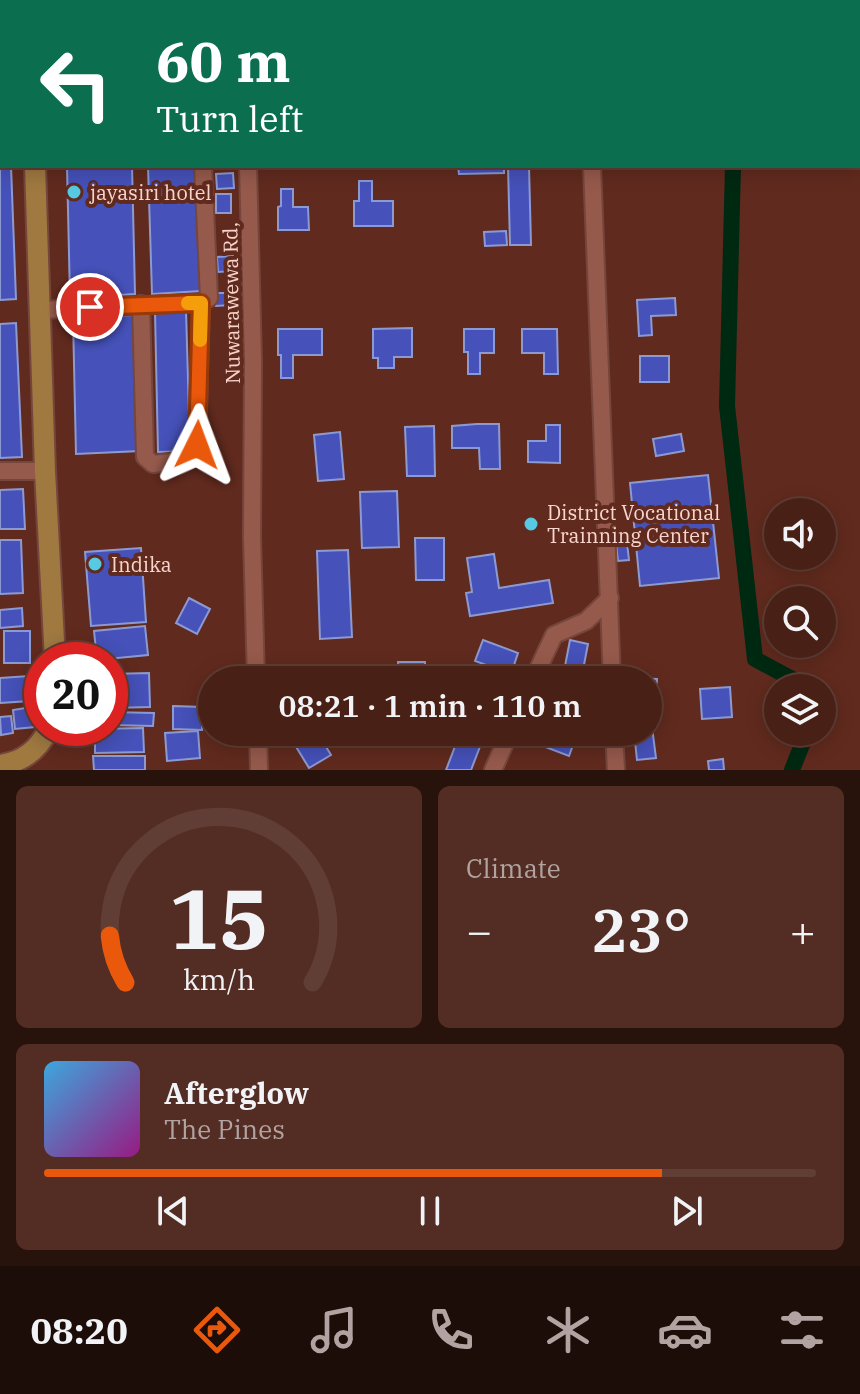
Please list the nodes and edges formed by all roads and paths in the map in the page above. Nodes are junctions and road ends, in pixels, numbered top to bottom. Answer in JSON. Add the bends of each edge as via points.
{"nodes":[{"id":1,"x":35,"y":168,"type":"edge"},
{"id":2,"x":203,"y":168,"type":"edge"},
{"id":3,"x":248,"y":168,"type":"edge"},
{"id":4,"x":592,"y":168,"type":"edge"},
{"id":5,"x":201,"y":303,"type":"junction"},
{"id":6,"x":141,"y":304,"type":"junction"},
{"id":7,"x":39,"y":310,"type":"junction"},
{"id":8,"x":0,"y":471,"type":"edge"},
{"id":9,"x":45,"y":471,"type":"junction"},
{"id":10,"x":610,"y":598,"type":"junction"},
{"id":11,"x":54,"y":642,"type":"edge"},
{"id":12,"x":256,"y":666,"type":"edge"},
{"id":13,"x":540,"y":666,"type":"edge"},
{"id":14,"x":612,"y":666,"type":"edge"},
{"id":15,"x":38,"y":746,"type":"edge"},
{"id":16,"x":258,"y":746,"type":"edge"},
{"id":17,"x":504,"y":746,"type":"edge"},
{"id":18,"x":615,"y":746,"type":"edge"},
{"id":19,"x":0,"y":765,"type":"edge"},
{"id":20,"x":259,"y":770,"type":"edge"},
{"id":21,"x":493,"y":770,"type":"edge"},
{"id":22,"x":616,"y":770,"type":"edge"}],
"edges":[{"from":1,"to":7,"type":"main road"},
{"from":2,"to":5,"type":"street","via":[[209,298]]},
{"from":3,"to":12,"type":"street","name":"Nuwarawewa Rd,"},
{"from":4,"to":10,"type":"street"},
{"from":5,"to":6,"type":"street"},
{"from":5,"to":6,"type":"street","via":[[197,445],[191,456],[153,464],[145,457]]},
{"from":6,"to":7,"type":"street"},
{"from":7,"to":9,"type":"main road"},
{"from":8,"to":9,"type":"street"},
{"from":9,"to":11,"type":"main road"},
{"from":10,"to":13,"type":"street","via":[[586,621],[554,635]]},
{"from":10,"to":14,"type":"street"},
{"from":15,"to":19,"type":"main road"},
{"from":16,"to":20,"type":"street"},
{"from":17,"to":21,"type":"street"},
{"from":18,"to":22,"type":"street"}]}
